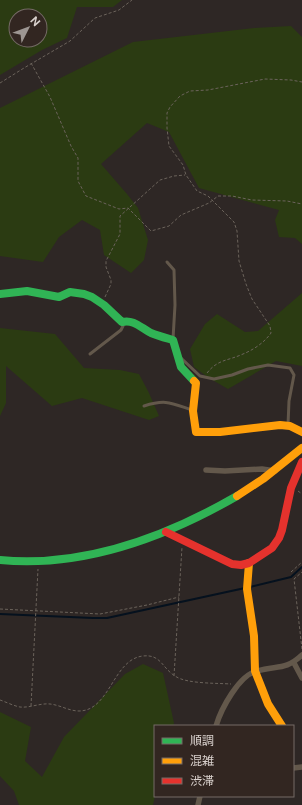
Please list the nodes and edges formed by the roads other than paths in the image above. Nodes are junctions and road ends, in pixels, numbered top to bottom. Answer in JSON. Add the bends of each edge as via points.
{"nodes":[{"id":1,"x":167,"y":262,"type":"dead end"},
{"id":2,"x":0,"y":294,"type":"edge"},
{"id":3,"x":122,"y":322,"type":"junction"},
{"id":4,"x":173,"y":340,"type":"junction"},
{"id":5,"x":90,"y":354,"type":"dead end"},
{"id":6,"x":177,"y":354,"type":"junction"},
{"id":7,"x":144,"y":406,"type":"dead end"},
{"id":8,"x":193,"y":411,"type":"junction"},
{"id":9,"x":287,"y":426,"type":"junction"},
{"id":10,"x":302,"y":432,"type":"edge"},
{"id":11,"x":302,"y":448,"type":"edge"},
{"id":12,"x":302,"y":462,"type":"edge"},
{"id":13,"x":206,"y":470,"type":"dead end"},
{"id":14,"x":275,"y":471,"type":"junction"},
{"id":15,"x":166,"y":532,"type":"junction"},
{"id":16,"x":0,"y":560,"type":"edge"},
{"id":17,"x":249,"y":564,"type":"junction"},
{"id":18,"x":302,"y":653,"type":"edge"},
{"id":19,"x":294,"y":663,"type":"junction"},
{"id":20,"x":255,"y":671,"type":"junction"},
{"id":21,"x":302,"y":678,"type":"edge"},
{"id":22,"x":216,"y":725,"type":"edge"},
{"id":23,"x":281,"y":725,"type":"edge"}],
"edges":[{"from":1,"to":4,"type":"lane","via":[[174,270]]},
{"from":2,"to":3,"type":"street","via":[[27,290],[60,297],[70,292],[84,294],[102,303]]},
{"from":3,"to":4,"type":"street","via":[[134,322],[154,334]]},
{"from":3,"to":5,"type":"lane","via":[[121,330]]},
{"from":4,"to":6,"type":"street"},
{"from":6,"to":8,"type":"street","via":[[181,367],[196,383]]},
{"from":6,"to":9,"type":"lane","via":[[200,376],[214,379],[268,365],[290,368],[294,375]]},
{"from":7,"to":8,"type":"lane","via":[[168,402]]},
{"from":8,"to":9,"type":"street","via":[[196,432]]},
{"from":9,"to":10,"type":"street"},
{"from":11,"to":14,"type":"street"},
{"from":12,"to":17,"type":"street","via":[[291,488],[279,538],[272,548]]},
{"from":13,"to":14,"type":"street"},
{"from":14,"to":15,"type":"street","via":[[215,509]]},
{"from":15,"to":16,"type":"street","via":[[89,556],[39,562]]},
{"from":15,"to":17,"type":"street","via":[[232,564]]},
{"from":17,"to":20,"type":"street","via":[[247,590],[254,636]]},
{"from":18,"to":19,"type":"street"},
{"from":19,"to":20,"type":"street"},
{"from":19,"to":21,"type":"street"},
{"from":20,"to":22,"type":"street","via":[[228,697]]},
{"from":20,"to":23,"type":"street","via":[[268,704]]}]}
